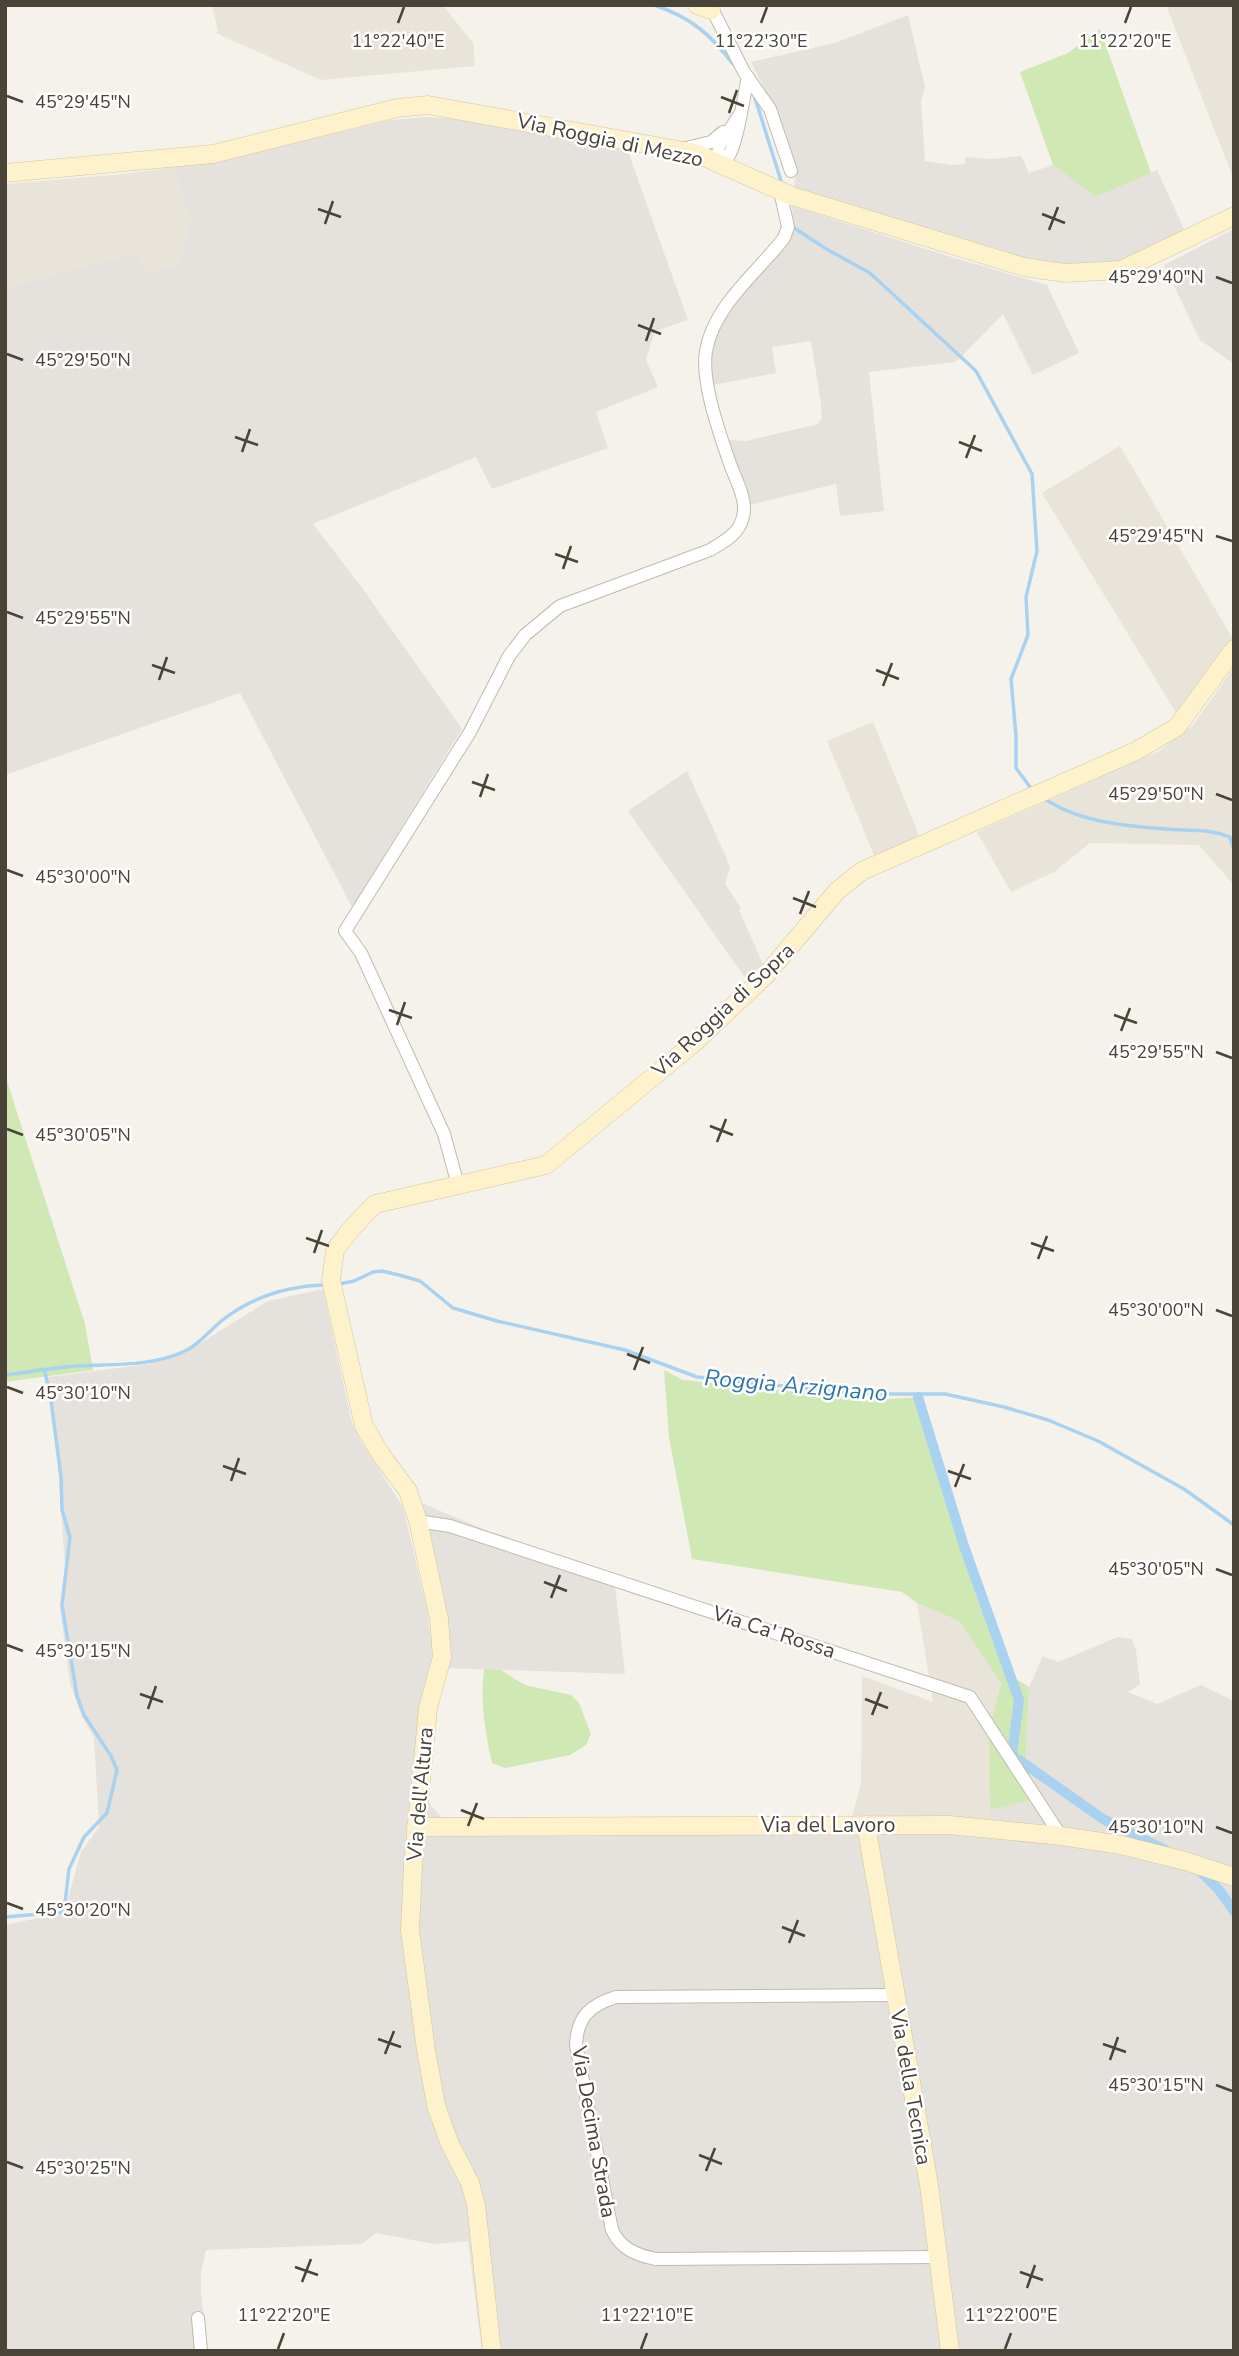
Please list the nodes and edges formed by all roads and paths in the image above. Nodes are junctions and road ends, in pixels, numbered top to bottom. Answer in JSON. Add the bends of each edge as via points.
{"nodes":[{"id":1,"x":706,"y":7,"type":"edge"},
{"id":2,"x":748,"y":77,"type":"junction"},
{"id":3,"x":740,"y":114,"type":"junction"},
{"id":4,"x":676,"y":150,"type":"junction"},
{"id":5,"x":718,"y":163,"type":"junction"},
{"id":6,"x":792,"y":171,"type":"dead end"},
{"id":7,"x":5,"y":173,"type":"edge"},
{"id":8,"x":780,"y":191,"type":"junction"},
{"id":9,"x":1234,"y":216,"type":"edge"},
{"id":10,"x":1234,"y":649,"type":"edge"},
{"id":11,"x":458,"y":1185,"type":"junction"},
{"id":12,"x":335,"y":1250,"type":"joint"},
{"id":13,"x":418,"y":1521,"type":"junction"},
{"id":14,"x":866,"y":1825,"type":"junction"},
{"id":15,"x":416,"y":1827,"type":"junction"},
{"id":16,"x":1061,"y":1836,"type":"junction"},
{"id":17,"x":1234,"y":1878,"type":"edge"},
{"id":18,"x":895,"y":1995,"type":"junction"},
{"id":19,"x":938,"y":2257,"type":"junction"},
{"id":20,"x":198,"y":2318,"type":"dead end"},
{"id":21,"x":201,"y":2351,"type":"edge"},
{"id":22,"x":492,"y":2351,"type":"edge"},
{"id":23,"x":950,"y":2351,"type":"edge"}],
"edges":[{"from":1,"to":2,"type":"street"},
{"from":2,"to":3,"type":"street"},
{"from":2,"to":6,"type":"street","via":[[770,109]]},
{"from":3,"to":4,"type":"street","via":[[711,142]]},
{"from":3,"to":5,"type":"street","via":[[719,146]]},
{"from":3,"to":8,"type":"street","via":[[741,164]]},
{"from":4,"to":5,"type":"street","name":"Via Roggia di Mezzo"},
{"from":4,"to":7,"type":"street","name":"Via Roggia di Mezzo","via":[[428,104],[213,154]]},
{"from":5,"to":8,"type":"street","name":"Via Roggia di Mezzo"},
{"from":8,"to":9,"type":"street","name":"Via Roggia di Mezzo","via":[[1024,267],[1065,273],[1121,270]]},
{"from":8,"to":11,"type":"street","via":[[788,227],[784,238],[727,305],[706,353],[712,401],[743,501],[741,524],[730,538],[710,550],[560,607],[525,635],[345,931],[361,953],[444,1134]]},
{"from":10,"to":11,"type":"street","name":"Via Roggia di Sopra","via":[[1177,727],[1167,733],[1136,751],[862,872],[837,891],[765,976],[703,1035],[546,1164]]},
{"from":11,"to":12,"type":"street","name":"Via Roggia di Sopra","via":[[375,1204]]},
{"from":12,"to":13,"type":"street","name":"Via dell'Altura","via":[[331,1280],[364,1426],[408,1491]]},
{"from":13,"to":15,"type":"street","name":"Via dell'Altura","via":[[439,1619],[442,1657],[428,1708]]},
{"from":13,"to":16,"type":"street","name":"Via Ca' Rossa","via":[[450,1526],[970,1697]]},
{"from":14,"to":15,"type":"street","name":"Via del Lavoro"},
{"from":14,"to":16,"type":"street","name":"Via del Lavoro","via":[[949,1825]]},
{"from":14,"to":18,"type":"street","name":"Via della Tecnica"},
{"from":15,"to":22,"type":"street","name":"Via dell'Altura","via":[[410,1930],[426,2050],[444,2130],[474,2193]]},
{"from":16,"to":17,"type":"street","name":"Via del Lavoro","via":[[1172,1858]]},
{"from":18,"to":19,"type":"street","name":"Via della Tecnica"},
{"from":18,"to":19,"type":"street","name":"Via Decima Strada","via":[[616,1997],[598,2002],[585,2015],[576,2029],[576,2045],[611,2230],[618,2244],[656,2259]]},
{"from":19,"to":23,"type":"street","name":"Via della Tecnica"},
{"from":20,"to":21,"type":"street"}]}
